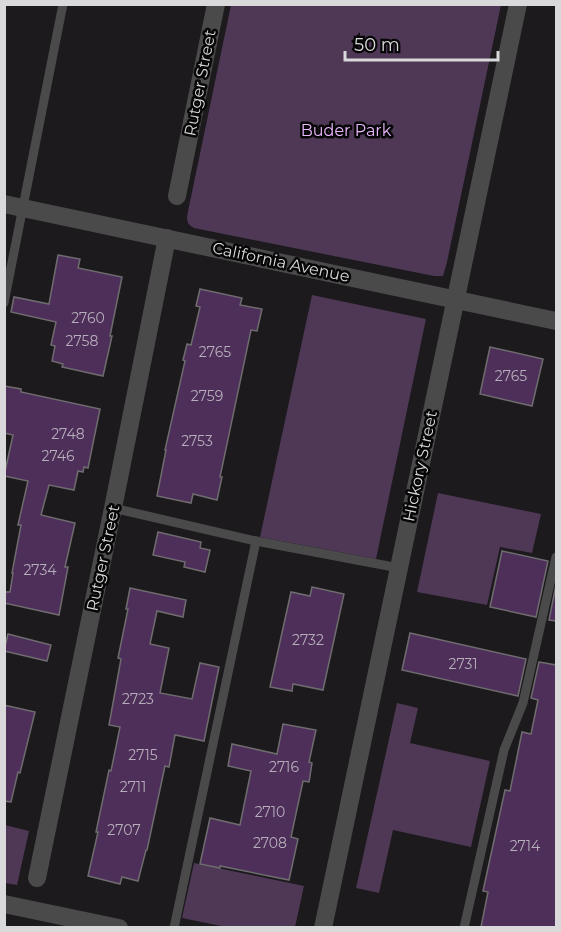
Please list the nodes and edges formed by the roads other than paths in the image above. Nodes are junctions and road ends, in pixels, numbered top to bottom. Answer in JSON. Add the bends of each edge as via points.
{"nodes":[{"id":1,"x":63,"y":4,"type":"edge"},
{"id":2,"x":216,"y":4,"type":"edge"},
{"id":3,"x":518,"y":4,"type":"edge"},
{"id":4,"x":177,"y":196,"type":"dead end"},
{"id":5,"x":4,"y":204,"type":"edge"},
{"id":6,"x":23,"y":208,"type":"junction"},
{"id":7,"x":167,"y":238,"type":"junction"},
{"id":8,"x":455,"y":299,"type":"junction"},
{"id":9,"x":4,"y":303,"type":"edge"},
{"id":10,"x":556,"y":321,"type":"edge"},
{"id":11,"x":113,"y":508,"type":"junction"},
{"id":12,"x":256,"y":541,"type":"junction"},
{"id":13,"x":556,"y":556,"type":"edge"},
{"id":14,"x":399,"y":568,"type":"junction"},
{"id":15,"x":37,"y":878,"type":"dead end"},
{"id":16,"x":4,"y":904,"type":"edge"},
{"id":17,"x":33,"y":919,"type":"edge"},
{"id":18,"x":119,"y":927,"type":"edge"},
{"id":19,"x":174,"y":927,"type":"edge"},
{"id":20,"x":323,"y":927,"type":"edge"},
{"id":21,"x":464,"y":927,"type":"edge"}],
"edges":[{"from":1,"to":6,"type":"lane"},
{"from":2,"to":4,"type":"street","name":"Rutger Street"},
{"from":3,"to":8,"type":"street","name":"Hickory Street"},
{"from":5,"to":6,"type":"street","name":"California Avenue"},
{"from":6,"to":7,"type":"street","name":"California Avenue"},
{"from":6,"to":9,"type":"lane"},
{"from":7,"to":8,"type":"street","name":"California Avenue"},
{"from":7,"to":11,"type":"street","name":"Rutger Street"},
{"from":8,"to":10,"type":"street","name":"California Avenue"},
{"from":8,"to":14,"type":"street","name":"Hickory Street"},
{"from":11,"to":12,"type":"lane"},
{"from":11,"to":15,"type":"street","name":"Rutger Street"},
{"from":12,"to":14,"type":"lane"},
{"from":12,"to":19,"type":"lane"},
{"from":13,"to":21,"type":"lane","via":[[523,703],[504,750]]},
{"from":14,"to":20,"type":"street","name":"Hickory Street"},
{"from":16,"to":17,"type":"street"},
{"from":17,"to":18,"type":"street"}]}
